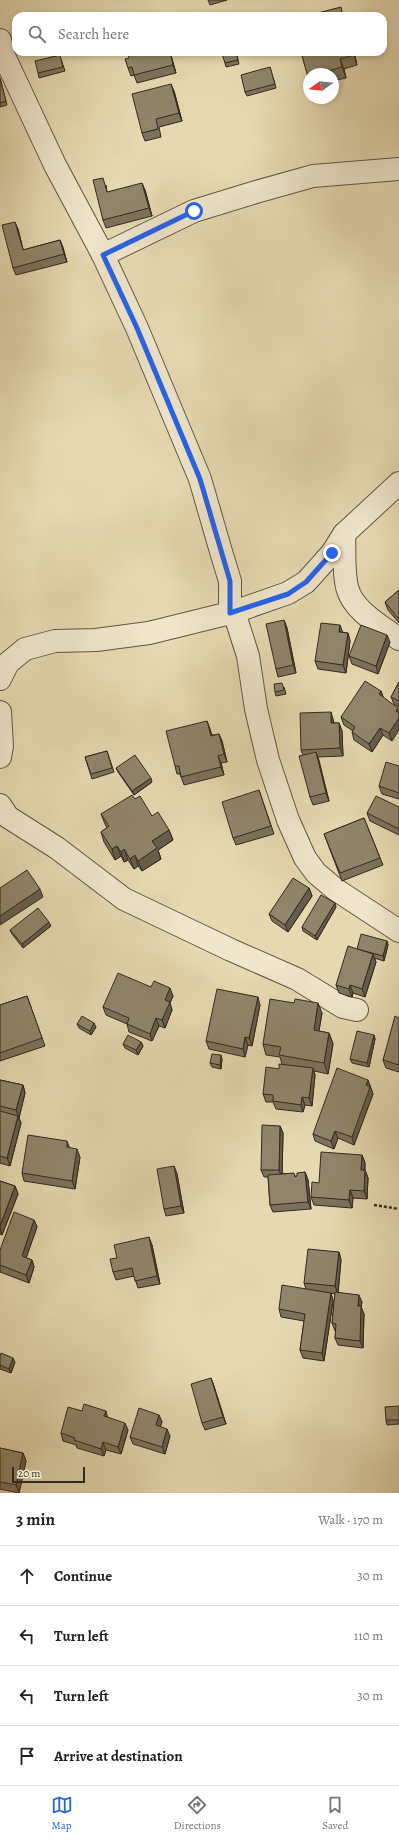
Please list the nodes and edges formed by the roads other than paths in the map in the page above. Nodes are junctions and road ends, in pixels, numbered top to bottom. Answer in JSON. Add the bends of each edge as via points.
{"nodes":[{"id":1,"x":0,"y":40,"type":"edge"},
{"id":2,"x":399,"y":169,"type":"edge"},
{"id":3,"x":103,"y":255,"type":"junction"},
{"id":4,"x":399,"y":483,"type":"edge"},
{"id":5,"x":344,"y":534,"type":"junction"},
{"id":6,"x":232,"y":612,"type":"junction"},
{"id":7,"x":399,"y":639,"type":"edge"},
{"id":8,"x":0,"y":679,"type":"edge"},
{"id":9,"x":0,"y":712,"type":"edge"},
{"id":10,"x":0,"y":758,"type":"edge"},
{"id":11,"x":0,"y":804,"type":"edge"},
{"id":12,"x":399,"y":930,"type":"edge"},
{"id":13,"x":357,"y":1010,"type":"dead end"}],
"edges":[{"from":1,"to":3,"type":"street","via":[[4,56],[55,165]]},
{"from":2,"to":3,"type":"street","via":[[313,176],[256,192],[194,211]]},
{"from":3,"to":6,"type":"street","via":[[137,328],[200,479],[230,581]]},
{"from":4,"to":5,"type":"street"},
{"from":5,"to":6,"type":"street","via":[[332,553],[306,582],[288,594]]},
{"from":5,"to":7,"type":"street","via":[[347,588],[359,607]]},
{"from":6,"to":8,"type":"street","via":[[149,634],[96,640],[55,641],[25,649],[8,663]]},
{"from":6,"to":12,"type":"street","via":[[248,656],[256,709],[268,760],[288,820],[305,858],[316,873],[335,889]]},
{"from":9,"to":10,"type":"street"},
{"from":11,"to":13,"type":"street","via":[[8,818],[57,848],[124,899],[297,979],[343,1007]]}]}
